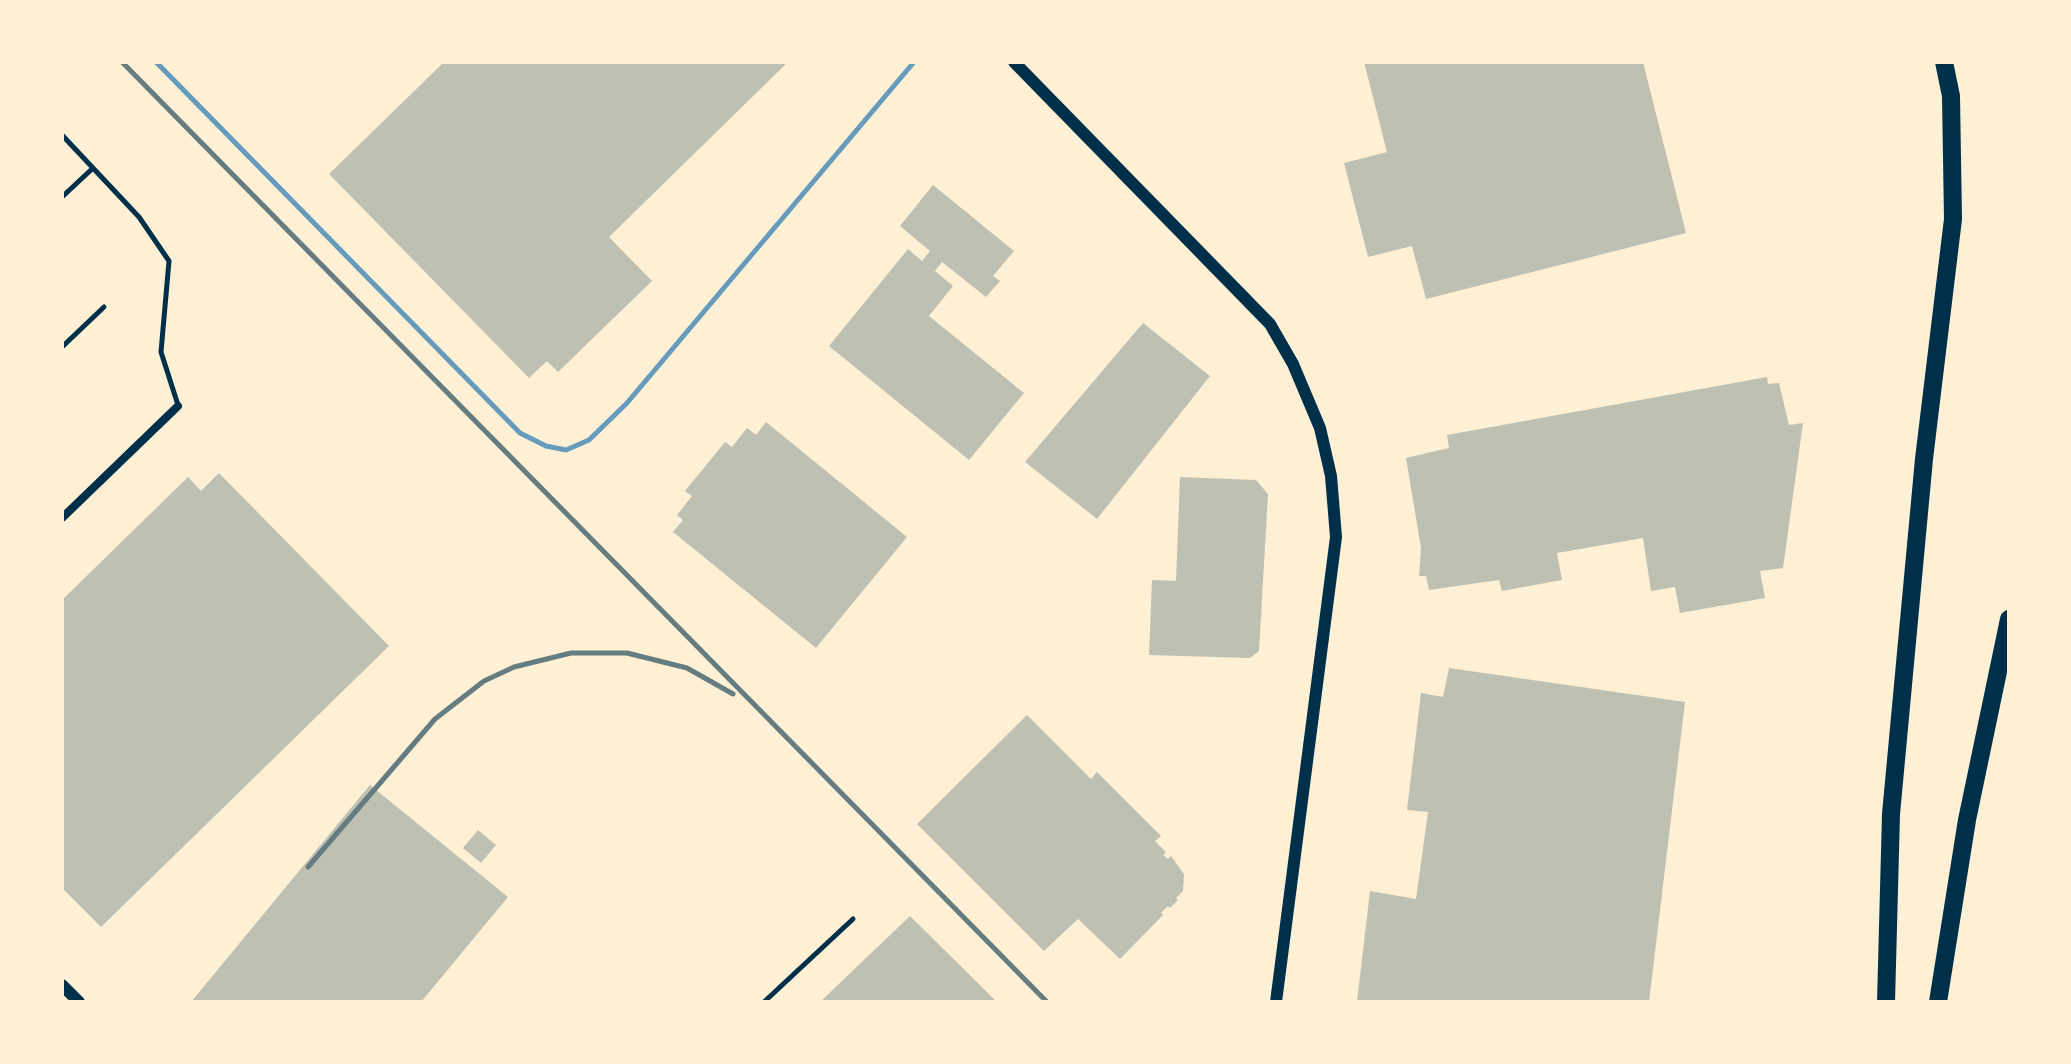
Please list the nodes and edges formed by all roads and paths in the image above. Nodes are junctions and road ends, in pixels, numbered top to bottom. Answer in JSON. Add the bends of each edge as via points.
{"nodes":[{"id":1,"x":1014,"y":62,"type":"edge"},
{"id":2,"x":1944,"y":62,"type":"edge"},
{"id":3,"x":62,"y":135,"type":"edge"},
{"id":4,"x":93,"y":168,"type":"junction"},
{"id":5,"x":62,"y":197,"type":"edge"},
{"id":6,"x":104,"y":307,"type":"dead end"},
{"id":7,"x":62,"y":347,"type":"edge"},
{"id":8,"x":178,"y":406,"type":"joint"},
{"id":9,"x":62,"y":518,"type":"edge"},
{"id":10,"x":2009,"y":619,"type":"edge"},
{"id":11,"x":853,"y":919,"type":"dead end"},
{"id":12,"x":62,"y":985,"type":"edge"},
{"id":13,"x":79,"y":1002,"type":"edge"},
{"id":14,"x":764,"y":1002,"type":"edge"},
{"id":15,"x":1276,"y":1002,"type":"edge"},
{"id":16,"x":1886,"y":1002,"type":"edge"},
{"id":17,"x":1938,"y":1002,"type":"edge"}],
"edges":[{"from":1,"to":15,"type":"street","via":[[1270,324],[1320,428],[1336,537]]},
{"from":2,"to":16,"type":"highway","via":[[1951,96],[1953,219],[1891,814]]},
{"from":3,"to":4,"type":"lane"},
{"from":4,"to":5,"type":"lane"},
{"from":4,"to":8,"type":"lane","via":[[139,217],[169,261],[161,352]]},
{"from":6,"to":7,"type":"lane"},
{"from":8,"to":9,"type":"street"},
{"from":10,"to":17,"type":"highway","via":[[1967,820]]},
{"from":11,"to":14,"type":"lane"},
{"from":12,"to":13,"type":"street"}]}
